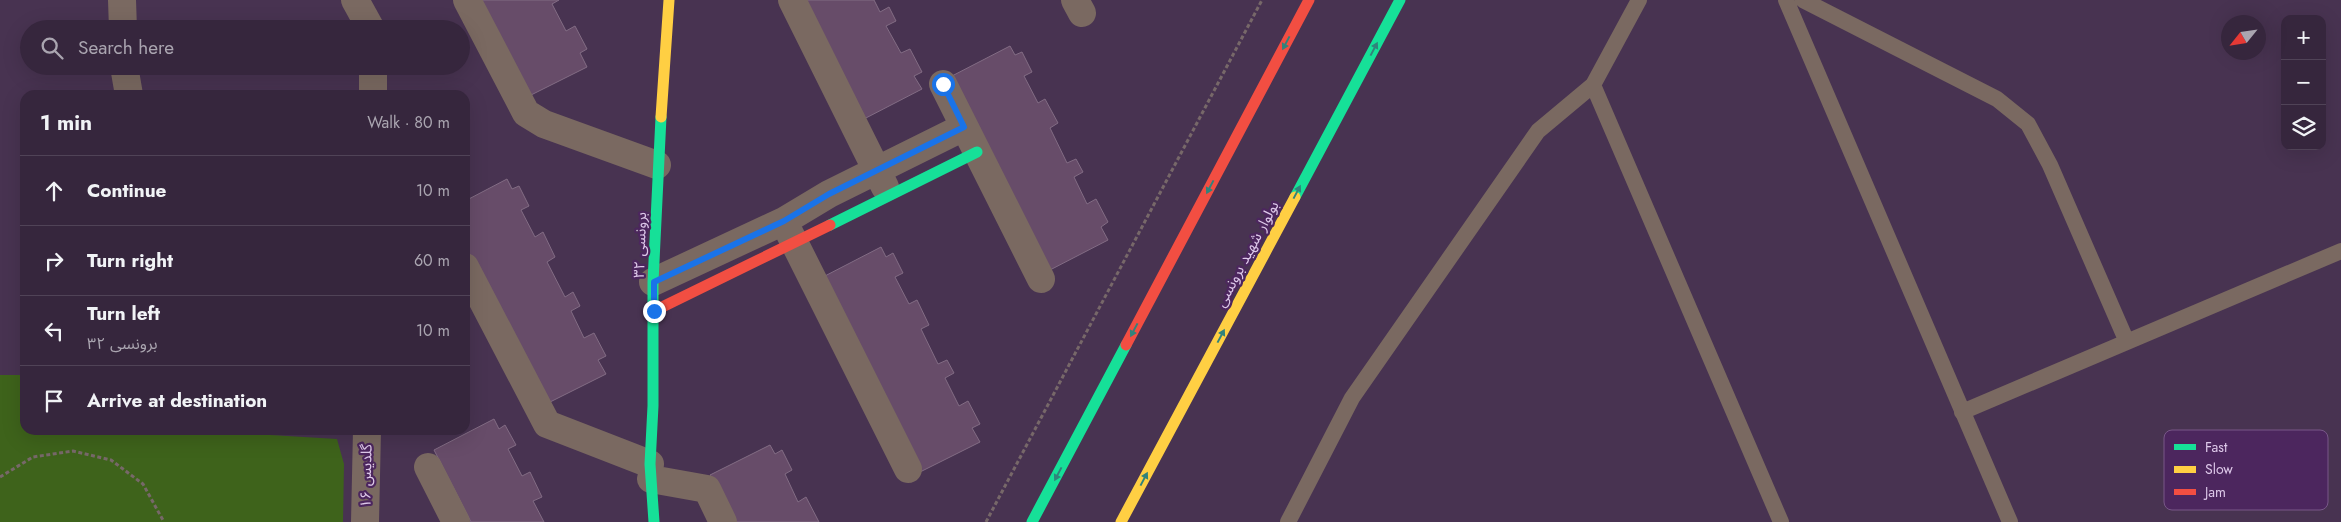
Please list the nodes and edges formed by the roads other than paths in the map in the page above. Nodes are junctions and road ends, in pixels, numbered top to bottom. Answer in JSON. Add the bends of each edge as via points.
{"nodes":[{"id":1,"x":122,"y":0,"type":"edge"},
{"id":2,"x":355,"y":0,"type":"edge"},
{"id":3,"x":377,"y":0,"type":"edge"},
{"id":4,"x":467,"y":0,"type":"edge"},
{"id":5,"x":668,"y":0,"type":"edge"},
{"id":6,"x":792,"y":0,"type":"edge"},
{"id":7,"x":1309,"y":0,"type":"edge"},
{"id":8,"x":1400,"y":0,"type":"edge"},
{"id":9,"x":1638,"y":0,"type":"edge"},
{"id":10,"x":1786,"y":0,"type":"edge"},
{"id":11,"x":1804,"y":0,"type":"edge"},
{"id":12,"x":122,"y":20,"type":"edge"},
{"id":13,"x":365,"y":20,"type":"edge"},
{"id":14,"x":375,"y":20,"type":"edge"},
{"id":15,"x":125,"y":75,"type":"edge"},
{"id":16,"x":373,"y":75,"type":"edge"},
{"id":17,"x":943,"y":84,"type":"dead end"},
{"id":18,"x":1593,"y":85,"type":"junction"},
{"id":19,"x":127,"y":90,"type":"edge"},
{"id":20,"x":373,"y":90,"type":"edge"},
{"id":21,"x":964,"y":127,"type":"junction"},
{"id":22,"x":977,"y":152,"type":"junction"},
{"id":23,"x":658,"y":165,"type":"junction"},
{"id":24,"x":876,"y":170,"type":"junction"},
{"id":25,"x":889,"y":196,"type":"junction"},
{"id":26,"x":789,"y":231,"type":"junction"},
{"id":27,"x":2341,"y":251,"type":"edge"},
{"id":28,"x":470,"y":277,"type":"edge"},
{"id":29,"x":1041,"y":279,"type":"dead end"},
{"id":30,"x":654,"y":282,"type":"junction"},
{"id":31,"x":654,"y":311,"type":"junction"},
{"id":32,"x":2128,"y":342,"type":"junction"},
{"id":33,"x":1962,"y":412,"type":"junction"},
{"id":34,"x":367,"y":435,"type":"edge"},
{"id":35,"x":428,"y":467,"type":"dead end"},
{"id":36,"x":908,"y":469,"type":"dead end"},
{"id":37,"x":650,"y":471,"type":"junction"},
{"id":38,"x":366,"y":522,"type":"edge"},
{"id":39,"x":456,"y":522,"type":"edge"},
{"id":40,"x":654,"y":522,"type":"edge"},
{"id":41,"x":723,"y":522,"type":"edge"},
{"id":42,"x":1032,"y":522,"type":"edge"},
{"id":43,"x":1121,"y":522,"type":"edge"},
{"id":44,"x":1288,"y":522,"type":"edge"},
{"id":45,"x":1781,"y":522,"type":"edge"},
{"id":46,"x":2010,"y":522,"type":"edge"}],
"edges":[{"from":1,"to":12,"type":"street"},
{"from":2,"to":13,"type":"street"},
{"from":3,"to":14,"type":"street"},
{"from":4,"to":23,"type":"street","via":[[526,113],[544,124]]},
{"from":5,"to":23,"type":"main road","name":"برونسی ۳۲"},
{"from":6,"to":24,"type":"street"},
{"from":7,"to":42,"type":"main road","one_way":true},
{"from":43,"to":8,"type":"main road","name":"بولوار شهید برونسی","one_way":true},
{"from":9,"to":18,"type":"lane"},
{"from":10,"to":33,"type":"lane"},
{"from":11,"to":32,"type":"lane","via":[[1997,99],[2028,124],[2050,164]]},
{"from":15,"to":19,"type":"street"},
{"from":16,"to":20,"type":"street"},
{"from":17,"to":21,"type":"street"},
{"from":18,"to":44,"type":"lane","via":[[1538,131],[1352,398]]},
{"from":18,"to":45,"type":"lane"},
{"from":21,"to":22,"type":"street"},
{"from":21,"to":24,"type":"street"},
{"from":22,"to":25,"type":"main road"},
{"from":22,"to":29,"type":"street"},
{"from":23,"to":30,"type":"main road","name":"برونسی ۳۲"},
{"from":24,"to":25,"type":"street"},
{"from":24,"to":26,"type":"street"},
{"from":25,"to":26,"type":"main road"},
{"from":26,"to":30,"type":"street"},
{"from":26,"to":31,"type":"main road"},
{"from":26,"to":36,"type":"street"},
{"from":27,"to":32,"type":"lane"},
{"from":28,"to":37,"type":"street","via":[[547,424]]},
{"from":30,"to":31,"type":"main road","name":"برونسی ۳۲"},
{"from":31,"to":37,"type":"main road","name":"برونسی ۳۲"},
{"from":32,"to":33,"type":"lane"},
{"from":33,"to":46,"type":"lane"},
{"from":34,"to":38,"type":"street","name":"گلدیس ۱۶"},
{"from":35,"to":39,"type":"street"},
{"from":37,"to":40,"type":"main road","name":"برونسی ۳۲"},
{"from":37,"to":41,"type":"street","via":[[706,489]]}]}
